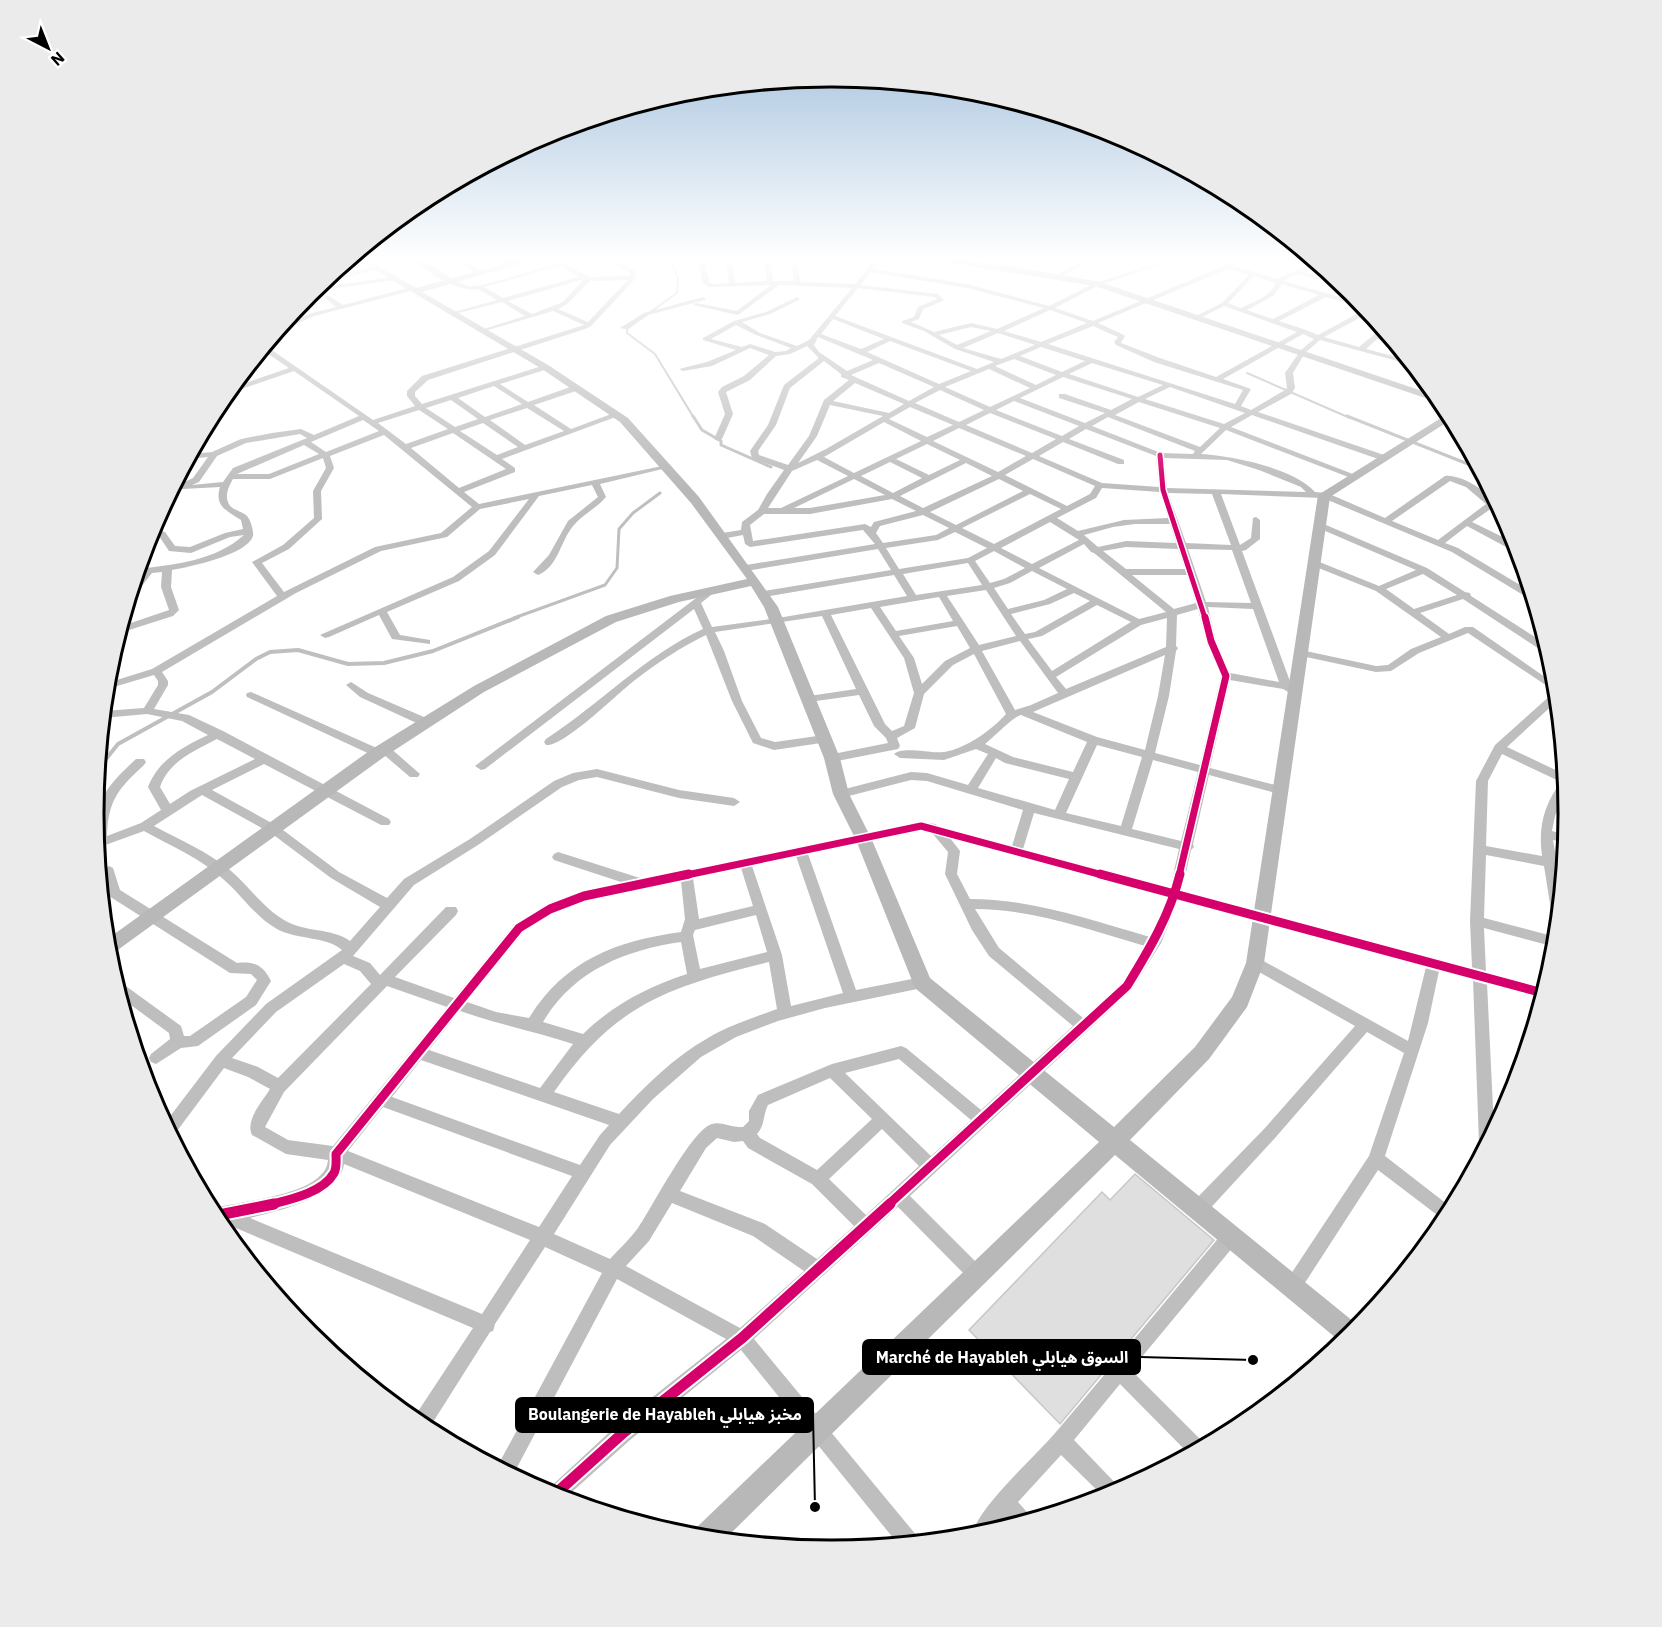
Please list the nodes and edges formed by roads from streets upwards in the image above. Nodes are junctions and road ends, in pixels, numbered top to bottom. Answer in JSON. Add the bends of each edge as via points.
{"nodes":[{"id":1,"x":493,"y":336,"type":"edge"},
{"id":2,"x":554,"y":336,"type":"edge"},
{"id":3,"x":711,"y":336,"type":"edge"},
{"id":4,"x":763,"y":336,"type":"edge"},
{"id":5,"x":882,"y":336,"type":"edge"},
{"id":6,"x":937,"y":336,"type":"edge"},
{"id":7,"x":986,"y":336,"type":"edge"},
{"id":8,"x":1012,"y":336,"type":"edge"},
{"id":9,"x":1059,"y":336,"type":"edge"},
{"id":10,"x":1122,"y":336,"type":"edge"},
{"id":11,"x":1248,"y":336,"type":"edge"},
{"id":12,"x":1295,"y":336,"type":"edge"},
{"id":13,"x":1315,"y":336,"type":"edge"},
{"id":14,"x":1323,"y":336,"type":"edge"},
{"id":15,"x":1375,"y":336,"type":"joint"},
{"id":16,"x":813,"y":338,"type":"junction"},
{"id":17,"x":1319,"y":338,"type":"junction"},
{"id":18,"x":1380,"y":338,"type":"edge"},
{"id":19,"x":888,"y":339,"type":"junction"},
{"id":20,"x":1037,"y":345,"type":"junction"},
{"id":21,"x":1278,"y":346,"type":"junction"},
{"id":22,"x":794,"y":347,"type":"junction"},
{"id":23,"x":516,"y":348,"type":"junction"},
{"id":24,"x":957,"y":348,"type":"junction"},
{"id":25,"x":742,"y":349,"type":"junction"},
{"id":26,"x":1360,"y":350,"type":"junction"},
{"id":27,"x":861,"y":352,"type":"junction"},
{"id":28,"x":774,"y":354,"type":"junction"},
{"id":29,"x":1302,"y":354,"type":"junction"},
{"id":30,"x":268,"y":355,"type":"edge"},
{"id":31,"x":271,"y":355,"type":"joint"},
{"id":32,"x":1013,"y":356,"type":"junction"},
{"id":33,"x":823,"y":358,"type":"junction"},
{"id":34,"x":879,"y":360,"type":"junction"},
{"id":35,"x":1093,"y":360,"type":"junction"},
{"id":36,"x":1398,"y":360,"type":"edge"},
{"id":37,"x":999,"y":361,"type":"junction"},
{"id":38,"x":988,"y":366,"type":"junction"},
{"id":39,"x":545,"y":367,"type":"junction"},
{"id":40,"x":294,"y":369,"type":"junction"},
{"id":41,"x":683,"y":369,"type":"dead end"},
{"id":42,"x":976,"y":371,"type":"junction"},
{"id":43,"x":1066,"y":374,"type":"junction"},
{"id":44,"x":844,"y":375,"type":"junction"},
{"id":45,"x":854,"y":380,"type":"junction"},
{"id":46,"x":1215,"y":380,"type":"junction"},
{"id":47,"x":494,"y":383,"type":"junction"},
{"id":48,"x":1169,"y":385,"type":"junction"},
{"id":49,"x":244,"y":386,"type":"edge"},
{"id":50,"x":942,"y":386,"type":"junction"},
{"id":51,"x":576,"y":388,"type":"junction"},
{"id":52,"x":1036,"y":388,"type":"junction"},
{"id":53,"x":1425,"y":395,"type":"edge"},
{"id":54,"x":1062,"y":396,"type":"dead end"},
{"id":55,"x":452,"y":398,"type":"junction"},
{"id":56,"x":1139,"y":398,"type":"junction"},
{"id":57,"x":1015,"y":399,"type":"junction"},
{"id":58,"x":827,"y":402,"type":"junction"},
{"id":59,"x":906,"y":404,"type":"junction"},
{"id":60,"x":526,"y":405,"type":"junction"},
{"id":61,"x":420,"y":407,"type":"junction"},
{"id":62,"x":1237,"y":407,"type":"junction"},
{"id":63,"x":990,"y":410,"type":"junction"},
{"id":64,"x":1253,"y":413,"type":"junction"},
{"id":65,"x":1111,"y":414,"type":"junction"},
{"id":66,"x":617,"y":415,"type":"junction"},
{"id":67,"x":885,"y":417,"type":"junction"},
{"id":68,"x":368,"y":420,"type":"junction"},
{"id":69,"x":483,"y":420,"type":"junction"},
{"id":70,"x":1442,"y":421,"type":"edge"},
{"id":71,"x":960,"y":426,"type":"junction"},
{"id":72,"x":1088,"y":426,"type":"junction"},
{"id":73,"x":1225,"y":427,"type":"junction"},
{"id":74,"x":454,"y":430,"type":"junction"},
{"id":75,"x":384,"y":432,"type":"junction"},
{"id":76,"x":570,"y":432,"type":"junction"},
{"id":77,"x":718,"y":439,"type":"dead end"},
{"id":78,"x":310,"y":440,"type":"junction"},
{"id":79,"x":1062,"y":440,"type":"junction"},
{"id":80,"x":929,"y":441,"type":"junction"},
{"id":81,"x":405,"y":447,"type":"junction"},
{"id":82,"x":524,"y":448,"type":"junction"},
{"id":83,"x":1198,"y":452,"type":"junction"},
{"id":84,"x":214,"y":454,"type":"junction"},
{"id":85,"x":326,"y":455,"type":"junction"},
{"id":86,"x":1160,"y":455,"type":"junction"},
{"id":87,"x":199,"y":456,"type":"edge"},
{"id":88,"x":1031,"y":456,"type":"junction"},
{"id":89,"x":496,"y":458,"type":"junction"},
{"id":90,"x":820,"y":458,"type":"junction"},
{"id":91,"x":1384,"y":458,"type":"junction"},
{"id":92,"x":891,"y":459,"type":"junction"},
{"id":93,"x":967,"y":459,"type":"junction"},
{"id":94,"x":1121,"y":462,"type":"dead end"},
{"id":95,"x":667,"y":467,"type":"junction"},
{"id":96,"x":790,"y":469,"type":"junction"},
{"id":97,"x":855,"y":475,"type":"junction"},
{"id":98,"x":999,"y":476,"type":"junction"},
{"id":99,"x":1354,"y":476,"type":"junction"},
{"id":100,"x":929,"y":478,"type":"junction"},
{"id":101,"x":228,"y":481,"type":"junction"},
{"id":102,"x":595,"y":482,"type":"junction"},
{"id":103,"x":1100,"y":485,"type":"junction"},
{"id":104,"x":182,"y":486,"type":"edge"},
{"id":105,"x":181,"y":489,"type":"edge"},
{"id":106,"x":1163,"y":490,"type":"junction"},
{"id":107,"x":458,"y":491,"type":"junction"},
{"id":108,"x":1029,"y":491,"type":"junction"},
{"id":109,"x":1216,"y":492,"type":"junction"},
{"id":110,"x":536,"y":495,"type":"junction"},
{"id":111,"x":1318,"y":495,"type":"junction"},
{"id":112,"x":893,"y":496,"type":"junction"},
{"id":113,"x":1486,"y":498,"type":"edge"},
{"id":114,"x":477,"y":507,"type":"junction"},
{"id":115,"x":834,"y":508,"type":"junction"},
{"id":116,"x":1065,"y":508,"type":"junction"},
{"id":117,"x":1490,"y":509,"type":"edge"},
{"id":118,"x":784,"y":510,"type":"junction"},
{"id":119,"x":762,"y":511,"type":"junction"},
{"id":120,"x":925,"y":511,"type":"junction"},
{"id":121,"x":1050,"y":518,"type":"junction"},
{"id":122,"x":1256,"y":520,"type":"dead end"},
{"id":123,"x":1386,"y":520,"type":"junction"},
{"id":124,"x":1173,"y":521,"type":"junction"},
{"id":125,"x":1467,"y":523,"type":"junction"},
{"id":126,"x":1319,"y":525,"type":"junction"},
{"id":127,"x":846,"y":528,"type":"junction"},
{"id":128,"x":956,"y":528,"type":"junction"},
{"id":129,"x":249,"y":531,"type":"junction"},
{"id":130,"x":746,"y":532,"type":"junction"},
{"id":131,"x":872,"y":533,"type":"junction"},
{"id":132,"x":161,"y":534,"type":"edge"},
{"id":133,"x":722,"y":536,"type":"junction"},
{"id":134,"x":1081,"y":537,"type":"junction"},
{"id":135,"x":1504,"y":541,"type":"edge"},
{"id":136,"x":1439,"y":543,"type":"junction"},
{"id":137,"x":1182,"y":546,"type":"junction"},
{"id":138,"x":881,"y":547,"type":"junction"},
{"id":139,"x":1237,"y":547,"type":"junction"},
{"id":140,"x":995,"y":548,"type":"junction"},
{"id":141,"x":1095,"y":550,"type":"junction"},
{"id":142,"x":970,"y":560,"type":"junction"},
{"id":143,"x":1314,"y":563,"type":"junction"},
{"id":144,"x":1033,"y":568,"type":"junction"},
{"id":145,"x":147,"y":570,"type":"edge"},
{"id":146,"x":167,"y":570,"type":"junction"},
{"id":147,"x":896,"y":570,"type":"junction"},
{"id":148,"x":1424,"y":570,"type":"junction"},
{"id":149,"x":538,"y":572,"type":"dead end"},
{"id":150,"x":1123,"y":572,"type":"junction"},
{"id":151,"x":1190,"y":572,"type":"junction"},
{"id":152,"x":755,"y":581,"type":"junction"},
{"id":153,"x":988,"y":587,"type":"junction"},
{"id":154,"x":1378,"y":589,"type":"junction"},
{"id":155,"x":1074,"y":590,"type":"junction"},
{"id":156,"x":1522,"y":590,"type":"edge"},
{"id":157,"x":711,"y":591,"type":"junction"},
{"id":158,"x":942,"y":595,"type":"junction"},
{"id":159,"x":1467,"y":595,"type":"junction"},
{"id":160,"x":284,"y":597,"type":"junction"},
{"id":161,"x":913,"y":598,"type":"junction"},
{"id":162,"x":1095,"y":602,"type":"junction"},
{"id":163,"x":696,"y":603,"type":"junction"},
{"id":164,"x":873,"y":604,"type":"junction"},
{"id":165,"x":1202,"y":605,"type":"junction"},
{"id":166,"x":1258,"y":606,"type":"junction"},
{"id":167,"x":382,"y":611,"type":"junction"},
{"id":168,"x":1173,"y":612,"type":"junction"},
{"id":169,"x":1414,"y":612,"type":"junction"},
{"id":170,"x":825,"y":613,"type":"junction"},
{"id":171,"x":1005,"y":613,"type":"junction"},
{"id":172,"x":778,"y":621,"type":"junction"},
{"id":173,"x":959,"y":622,"type":"junction"},
{"id":174,"x":1138,"y":622,"type":"junction"},
{"id":175,"x":129,"y":626,"type":"edge"},
{"id":176,"x":709,"y":630,"type":"junction"},
{"id":177,"x":894,"y":634,"type":"junction"},
{"id":178,"x":325,"y":635,"type":"dead end"},
{"id":179,"x":1446,"y":636,"type":"junction"},
{"id":180,"x":1023,"y":639,"type":"junction"},
{"id":181,"x":426,"y":642,"type":"dead end"},
{"id":182,"x":1537,"y":643,"type":"edge"},
{"id":183,"x":1173,"y":648,"type":"junction"},
{"id":184,"x":976,"y":649,"type":"junction"},
{"id":185,"x":1301,"y":653,"type":"junction"},
{"id":186,"x":156,"y":671,"type":"junction"},
{"id":187,"x":1051,"y":676,"type":"junction"},
{"id":188,"x":1226,"y":676,"type":"junction"},
{"id":189,"x":1545,"y":681,"type":"edge"},
{"id":190,"x":116,"y":683,"type":"edge"},
{"id":191,"x":351,"y":685,"type":"dead end"},
{"id":192,"x":1290,"y":690,"type":"junction"},
{"id":193,"x":864,"y":691,"type":"junction"},
{"id":194,"x":919,"y":693,"type":"junction"},
{"id":195,"x":1064,"y":694,"type":"junction"},
{"id":196,"x":251,"y":695,"type":"dead end"},
{"id":197,"x":808,"y":699,"type":"junction"},
{"id":198,"x":1549,"y":703,"type":"edge"},
{"id":199,"x":147,"y":711,"type":"junction"},
{"id":200,"x":1017,"y":713,"type":"junction"},
{"id":201,"x":112,"y":714,"type":"edge"},
{"id":202,"x":427,"y":723,"type":"junction"},
{"id":203,"x":219,"y":734,"type":"junction"},
{"id":204,"x":891,"y":736,"type":"junction"},
{"id":205,"x":824,"y":739,"type":"junction"},
{"id":206,"x":1093,"y":740,"type":"junction"},
{"id":207,"x":550,"y":742,"type":"dead end"},
{"id":208,"x":974,"y":743,"type":"junction"},
{"id":209,"x":1499,"y":748,"type":"junction"},
{"id":210,"x":381,"y":751,"type":"junction"},
{"id":211,"x":994,"y":753,"type":"junction"},
{"id":212,"x":900,"y":754,"type":"dead end"},
{"id":213,"x":1148,"y":754,"type":"junction"},
{"id":214,"x":832,"y":758,"type":"junction"},
{"id":215,"x":265,"y":759,"type":"junction"},
{"id":216,"x":140,"y":762,"type":"dead end"},
{"id":217,"x":482,"y":766,"type":"dead end"},
{"id":218,"x":1205,"y":772,"type":"junction"},
{"id":219,"x":414,"y":774,"type":"dead end"},
{"id":220,"x":1556,"y":775,"type":"edge"},
{"id":221,"x":1075,"y":777,"type":"junction"},
{"id":222,"x":203,"y":790,"type":"junction"},
{"id":223,"x":1279,"y":790,"type":"junction"},
{"id":224,"x":970,"y":791,"type":"junction"},
{"id":225,"x":326,"y":792,"type":"junction"},
{"id":226,"x":841,"y":794,"type":"junction"},
{"id":227,"x":1557,"y":796,"type":"edge"},
{"id":228,"x":105,"y":801,"type":"edge"},
{"id":229,"x":734,"y":802,"type":"dead end"},
{"id":230,"x":1030,"y":808,"type":"junction"},
{"id":231,"x":168,"y":811,"type":"junction"},
{"id":232,"x":1059,"y":815,"type":"junction"},
{"id":233,"x":385,"y":822,"type":"dead end"},
{"id":234,"x":145,"y":826,"type":"junction"},
{"id":235,"x":935,"y":828,"type":"junction"},
{"id":236,"x":275,"y":830,"type":"junction"},
{"id":237,"x":1125,"y":832,"type":"junction"},
{"id":238,"x":1547,"y":834,"type":"junction"},
{"id":239,"x":1557,"y":837,"type":"edge"},
{"id":240,"x":864,"y":840,"type":"junction"},
{"id":241,"x":105,"y":841,"type":"edge"},
{"id":242,"x":1188,"y":847,"type":"junction"},
{"id":243,"x":1480,"y":849,"type":"junction"},
{"id":244,"x":1016,"y":850,"type":"junction"},
{"id":245,"x":801,"y":852,"type":"junction"},
{"id":246,"x":558,"y":857,"type":"dead end"},
{"id":247,"x":745,"y":862,"type":"junction"},
{"id":248,"x":1548,"y":862,"type":"junction"},
{"id":249,"x":220,"y":869,"type":"junction"},
{"id":250,"x":109,"y":871,"type":"dead end"},
{"id":251,"x":687,"y":877,"type":"junction"},
{"id":252,"x":642,"y":884,"type":"junction"},
{"id":253,"x":1553,"y":887,"type":"edge"},
{"id":254,"x":1175,"y":894,"type":"junction"},
{"id":255,"x":967,"y":904,"type":"junction"},
{"id":256,"x":388,"y":905,"type":"junction"},
{"id":257,"x":759,"y":909,"type":"junction"},
{"id":258,"x":451,"y":912,"type":"dead end"},
{"id":259,"x":1263,"y":916,"type":"junction"},
{"id":260,"x":152,"y":917,"type":"junction"},
{"id":261,"x":1477,"y":921,"type":"junction"},
{"id":262,"x":688,"y":931,"type":"junction"},
{"id":263,"x":1546,"y":940,"type":"edge"},
{"id":264,"x":116,"y":943,"type":"edge"},
{"id":265,"x":1154,"y":943,"type":"junction"},
{"id":266,"x":347,"y":954,"type":"junction"},
{"id":267,"x":775,"y":955,"type":"junction"},
{"id":268,"x":1255,"y":963,"type":"junction"},
{"id":269,"x":1434,"y":964,"type":"junction"},
{"id":270,"x":694,"y":975,"type":"junction"},
{"id":271,"x":1479,"y":975,"type":"junction"},
{"id":272,"x":384,"y":982,"type":"junction"},
{"id":273,"x":922,"y":983,"type":"junction"},
{"id":274,"x":1536,"y":991,"type":"edge"},
{"id":275,"x":127,"y":994,"type":"edge"},
{"id":276,"x":851,"y":996,"type":"junction"},
{"id":277,"x":456,"y":1004,"type":"junction"},
{"id":278,"x":785,"y":1013,"type":"junction"},
{"id":279,"x":1365,"y":1024,"type":"junction"},
{"id":280,"x":533,"y":1025,"type":"junction"},
{"id":281,"x":1084,"y":1026,"type":"junction"},
{"id":282,"x":585,"y":1041,"type":"junction"},
{"id":283,"x":178,"y":1042,"type":"junction"},
{"id":284,"x":1411,"y":1050,"type":"junction"},
{"id":285,"x":418,"y":1053,"type":"junction"},
{"id":286,"x":156,"y":1058,"type":"dead end"},
{"id":287,"x":221,"y":1060,"type":"junction"},
{"id":288,"x":832,"y":1070,"type":"junction"},
{"id":289,"x":1033,"y":1074,"type":"junction"},
{"id":290,"x":279,"y":1087,"type":"junction"},
{"id":291,"x":543,"y":1095,"type":"junction"},
{"id":292,"x":381,"y":1099,"type":"junction"},
{"id":293,"x":882,"y":1119,"type":"junction"},
{"id":294,"x":982,"y":1120,"type":"junction"},
{"id":295,"x":621,"y":1122,"type":"junction"},
{"id":296,"x":174,"y":1123,"type":"edge"},
{"id":297,"x":1486,"y":1128,"type":"edge"},
{"id":298,"x":747,"y":1134,"type":"junction"},
{"id":299,"x":1115,"y":1141,"type":"junction"},
{"id":300,"x":336,"y":1154,"type":"junction"},
{"id":301,"x":1376,"y":1159,"type":"junction"},
{"id":302,"x":930,"y":1166,"type":"junction"},
{"id":303,"x":583,"y":1173,"type":"junction"},
{"id":304,"x":818,"y":1179,"type":"junction"},
{"id":305,"x":669,"y":1194,"type":"junction"},
{"id":306,"x":898,"y":1196,"type":"junction"},
{"id":307,"x":1199,"y":1208,"type":"junction"},
{"id":308,"x":1440,"y":1209,"type":"edge"},
{"id":309,"x":226,"y":1215,"type":"edge"},
{"id":310,"x":229,"y":1220,"type":"edge"},
{"id":311,"x":866,"y":1227,"type":"junction"},
{"id":312,"x":1232,"y":1235,"type":"junction"},
{"id":313,"x":540,"y":1236,"type":"junction"},
{"id":314,"x":613,"y":1269,"type":"junction"},
{"id":315,"x":818,"y":1270,"type":"junction"},
{"id":316,"x":979,"y":1277,"type":"junction"},
{"id":317,"x":1293,"y":1286,"type":"junction"},
{"id":318,"x":487,"y":1325,"type":"junction"},
{"id":319,"x":1343,"y":1329,"type":"edge"},
{"id":320,"x":742,"y":1338,"type":"junction"},
{"id":321,"x":1118,"y":1370,"type":"junction"},
{"id":322,"x":425,"y":1417,"type":"edge"},
{"id":323,"x":817,"y":1430,"type":"junction"},
{"id":324,"x":1061,"y":1441,"type":"junction"},
{"id":325,"x":1193,"y":1444,"type":"edge"},
{"id":326,"x":509,"y":1464,"type":"edge"},
{"id":327,"x":1106,"y":1486,"type":"edge"},
{"id":328,"x":562,"y":1488,"type":"edge"},
{"id":329,"x":1005,"y":1502,"type":"junction"},
{"id":330,"x":1018,"y":1515,"type":"edge"},
{"id":331,"x":990,"y":1522,"type":"edge"},
{"id":332,"x":714,"y":1530,"type":"edge"},
{"id":333,"x":904,"y":1536,"type":"edge"}],
"edges":[{"from":1,"to":23,"type":"street"},
{"from":2,"to":23,"type":"street"},
{"from":3,"to":25,"type":"street","via":[[705,339]]},
{"from":4,"to":22,"type":"street"},
{"from":5,"to":19,"type":"street"},
{"from":6,"to":24,"type":"street"},
{"from":7,"to":24,"type":"street"},
{"from":8,"to":20,"type":"street"},
{"from":9,"to":20,"type":"street"},
{"from":10,"to":46,"type":"street","via":[[1118,344]]},
{"from":11,"to":21,"type":"street"},
{"from":12,"to":21,"type":"street"},
{"from":13,"to":17,"type":"street"},
{"from":14,"to":17,"type":"street"},
{"from":15,"to":18,"type":"street"},
{"from":15,"to":26,"type":"street"},
{"from":16,"to":22,"type":"street"},
{"from":16,"to":27,"type":"street"},
{"from":16,"to":33,"type":"street","via":[[813,349]]},
{"from":17,"to":26,"type":"street"},
{"from":17,"to":29,"type":"street"},
{"from":19,"to":27,"type":"street"},
{"from":19,"to":42,"type":"street"},
{"from":20,"to":32,"type":"street"},
{"from":20,"to":35,"type":"street"},
{"from":21,"to":29,"type":"street"},
{"from":21,"to":46,"type":"street"},
{"from":22,"to":28,"type":"street"},
{"from":23,"to":39,"type":"street"},
{"from":23,"to":61,"type":"street","via":[[425,378],[411,391]]},
{"from":24,"to":37,"type":"street"},
{"from":25,"to":28,"type":"street","via":[[750,346]]},
{"from":25,"to":41,"type":"street","via":[[708,364]]},
{"from":26,"to":36,"type":"street"},
{"from":27,"to":34,"type":"street"},
{"from":28,"to":77,"type":"street","via":[[747,378],[722,392],[729,414]]},
{"from":29,"to":53,"type":"street"},
{"from":29,"to":64,"type":"street","via":[[1289,373],[1291,388]]},
{"from":30,"to":31,"type":"street"},
{"from":31,"to":40,"type":"street"},
{"from":32,"to":37,"type":"street"},
{"from":32,"to":43,"type":"street"},
{"from":33,"to":44,"type":"street"},
{"from":33,"to":96,"type":"street","via":[[787,387],[769,431],[753,451],[755,456]]},
{"from":34,"to":44,"type":"street"},
{"from":34,"to":50,"type":"street"},
{"from":35,"to":43,"type":"street"},
{"from":35,"to":48,"type":"street"},
{"from":37,"to":38,"type":"street"},
{"from":38,"to":42,"type":"street"},
{"from":38,"to":52,"type":"street"},
{"from":39,"to":47,"type":"street"},
{"from":39,"to":51,"type":"street"},
{"from":40,"to":49,"type":"street"},
{"from":40,"to":68,"type":"street"},
{"from":42,"to":50,"type":"street"},
{"from":43,"to":52,"type":"street"},
{"from":43,"to":56,"type":"street"},
{"from":44,"to":45,"type":"street"},
{"from":45,"to":58,"type":"street"},
{"from":45,"to":59,"type":"street"},
{"from":46,"to":62,"type":"street","via":[[1247,389]]},
{"from":47,"to":55,"type":"street"},
{"from":47,"to":60,"type":"street"},
{"from":48,"to":56,"type":"street"},
{"from":48,"to":62,"type":"street"},
{"from":50,"to":59,"type":"street"},
{"from":50,"to":63,"type":"street"},
{"from":51,"to":60,"type":"street"},
{"from":51,"to":66,"type":"street"},
{"from":52,"to":57,"type":"street"},
{"from":54,"to":65,"type":"street"},
{"from":55,"to":61,"type":"street"},
{"from":55,"to":69,"type":"street"},
{"from":56,"to":65,"type":"street"},
{"from":56,"to":73,"type":"street"},
{"from":57,"to":63,"type":"street"},
{"from":57,"to":72,"type":"street"},
{"from":58,"to":67,"type":"street"},
{"from":58,"to":96,"type":"street","via":[[813,436]]},
{"from":59,"to":67,"type":"street"},
{"from":59,"to":71,"type":"street"},
{"from":60,"to":69,"type":"street"},
{"from":60,"to":76,"type":"street"},
{"from":61,"to":68,"type":"street"},
{"from":61,"to":74,"type":"street"},
{"from":62,"to":64,"type":"street"},
{"from":63,"to":71,"type":"street"},
{"from":63,"to":79,"type":"street"},
{"from":64,"to":73,"type":"street"},
{"from":64,"to":91,"type":"street"},
{"from":65,"to":72,"type":"street"},
{"from":65,"to":83,"type":"street"},
{"from":66,"to":76,"type":"street"},
{"from":66,"to":95,"type":"street"},
{"from":67,"to":80,"type":"street"},
{"from":67,"to":90,"type":"street"},
{"from":68,"to":75,"type":"street"},
{"from":68,"to":78,"type":"street"},
{"from":69,"to":74,"type":"street"},
{"from":69,"to":82,"type":"street"},
{"from":70,"to":91,"type":"street"},
{"from":71,"to":80,"type":"street"},
{"from":71,"to":88,"type":"street"},
{"from":72,"to":79,"type":"street"},
{"from":72,"to":86,"type":"street"},
{"from":73,"to":83,"type":"street"},
{"from":73,"to":99,"type":"street"},
{"from":74,"to":81,"type":"street"},
{"from":74,"to":89,"type":"street"},
{"from":75,"to":81,"type":"street"},
{"from":75,"to":85,"type":"street"},
{"from":76,"to":82,"type":"street"},
{"from":78,"to":84,"type":"street","via":[[301,431],[272,435],[244,441]]},
{"from":78,"to":85,"type":"street"},
{"from":78,"to":101,"type":"street","via":[[244,465]]},
{"from":79,"to":88,"type":"street"},
{"from":79,"to":94,"type":"street"},
{"from":80,"to":92,"type":"street"},
{"from":80,"to":93,"type":"street"},
{"from":81,"to":107,"type":"street"},
{"from":82,"to":89,"type":"street"},
{"from":83,"to":86,"type":"street"},
{"from":83,"to":111,"type":"street","via":[[1262,468]]},
{"from":84,"to":87,"type":"street"},
{"from":84,"to":104,"type":"street","via":[[196,480]]},
{"from":85,"to":101,"type":"street","via":[[263,478]]},
{"from":85,"to":160,"type":"street","via":[[330,468],[316,491],[318,519],[286,547],[257,562]]},
{"from":86,"to":106,"type":"street"},
{"from":88,"to":98,"type":"street"},
{"from":88,"to":103,"type":"street"},
{"from":89,"to":107,"type":"street","via":[[512,470]]},
{"from":90,"to":96,"type":"street"},
{"from":90,"to":97,"type":"street"},
{"from":91,"to":99,"type":"street"},
{"from":92,"to":97,"type":"street"},
{"from":92,"to":100,"type":"street"},
{"from":93,"to":98,"type":"street"},
{"from":93,"to":100,"type":"street"},
{"from":95,"to":102,"type":"street"},
{"from":95,"to":133,"type":"street"},
{"from":96,"to":119,"type":"street"},
{"from":97,"to":112,"type":"street"},
{"from":97,"to":118,"type":"street"},
{"from":98,"to":108,"type":"street"},
{"from":98,"to":120,"type":"street"},
{"from":99,"to":111,"type":"street"},
{"from":100,"to":112,"type":"street"},
{"from":101,"to":105,"type":"street"},
{"from":101,"to":129,"type":"street","via":[[224,505],[243,516]]},
{"from":102,"to":110,"type":"street"},
{"from":102,"to":149,"type":"street","via":[[602,496],[567,528],[554,558]]},
{"from":103,"to":106,"type":"street"},
{"from":103,"to":116,"type":"street","via":[[1093,496]]},
{"from":106,"to":109,"type":"street"},
{"from":106,"to":124,"type":"street"},
{"from":107,"to":114,"type":"street"},
{"from":108,"to":116,"type":"street"},
{"from":108,"to":128,"type":"street"},
{"from":109,"to":111,"type":"street"},
{"from":109,"to":139,"type":"street"},
{"from":110,"to":114,"type":"street"},
{"from":110,"to":167,"type":"street","via":[[492,553],[444,586]]},
{"from":111,"to":123,"type":"street"},
{"from":111,"to":126,"type":"street"},
{"from":112,"to":115,"type":"street"},
{"from":112,"to":120,"type":"street"},
{"from":113,"to":123,"type":"street","via":[[1472,486],[1448,478]]},
{"from":114,"to":160,"type":"street","via":[[444,535],[378,549]]},
{"from":115,"to":118,"type":"street"},
{"from":115,"to":127,"type":"street"},
{"from":116,"to":121,"type":"street"},
{"from":117,"to":125,"type":"street"},
{"from":118,"to":119,"type":"street"},
{"from":119,"to":130,"type":"street","via":[[745,524]]},
{"from":120,"to":128,"type":"street"},
{"from":120,"to":131,"type":"street","via":[[904,520],[878,524]]},
{"from":121,"to":134,"type":"street"},
{"from":121,"to":140,"type":"street"},
{"from":122,"to":139,"type":"street","via":[[1252,543]]},
{"from":123,"to":136,"type":"street"},
{"from":124,"to":134,"type":"street","via":[[1116,522]]},
{"from":124,"to":137,"type":"street"},
{"from":125,"to":135,"type":"street"},
{"from":125,"to":136,"type":"street"},
{"from":126,"to":143,"type":"street"},
{"from":126,"to":148,"type":"street"},
{"from":127,"to":130,"type":"street","via":[[750,544]]},
{"from":127,"to":131,"type":"street","via":[[865,527]]},
{"from":128,"to":138,"type":"street","via":[[938,537]]},
{"from":128,"to":140,"type":"street"},
{"from":129,"to":132,"type":"street","via":[[184,551],[172,549]]},
{"from":129,"to":146,"type":"street","via":[[249,536],[235,548]]},
{"from":130,"to":133,"type":"street"},
{"from":131,"to":138,"type":"street"},
{"from":133,"to":152,"type":"street"},
{"from":134,"to":141,"type":"street"},
{"from":134,"to":144,"type":"street"},
{"from":136,"to":156,"type":"street"},
{"from":137,"to":139,"type":"street"},
{"from":137,"to":141,"type":"street","via":[[1117,544]]},
{"from":137,"to":151,"type":"street"},
{"from":138,"to":147,"type":"street"},
{"from":138,"to":152,"type":"street"},
{"from":139,"to":166,"type":"street"},
{"from":140,"to":142,"type":"street"},
{"from":140,"to":144,"type":"street"},
{"from":141,"to":150,"type":"street"},
{"from":142,"to":147,"type":"street"},
{"from":142,"to":153,"type":"street"},
{"from":143,"to":154,"type":"street"},
{"from":143,"to":185,"type":"street"},
{"from":144,"to":153,"type":"street"},
{"from":144,"to":155,"type":"street"},
{"from":145,"to":146,"type":"street"},
{"from":146,"to":175,"type":"street","via":[[166,587],[174,610]]},
{"from":147,"to":152,"type":"street"},
{"from":147,"to":161,"type":"street"},
{"from":148,"to":154,"type":"street"},
{"from":148,"to":159,"type":"street"},
{"from":150,"to":151,"type":"street"},
{"from":150,"to":168,"type":"street"},
{"from":151,"to":165,"type":"street"},
{"from":152,"to":157,"type":"street"},
{"from":152,"to":172,"type":"street"},
{"from":153,"to":158,"type":"street"},
{"from":153,"to":171,"type":"street"},
{"from":154,"to":169,"type":"street"},
{"from":155,"to":162,"type":"street"},
{"from":155,"to":171,"type":"street"},
{"from":157,"to":163,"type":"street"},
{"from":157,"to":202,"type":"street","via":[[611,619],[479,690]]},
{"from":158,"to":161,"type":"street"},
{"from":158,"to":173,"type":"street"},
{"from":159,"to":169,"type":"street"},
{"from":159,"to":182,"type":"street"},
{"from":160,"to":186,"type":"street"},
{"from":161,"to":164,"type":"street"},
{"from":162,"to":174,"type":"street"},
{"from":162,"to":180,"type":"street"},
{"from":163,"to":176,"type":"street"},
{"from":163,"to":217,"type":"street"},
{"from":164,"to":170,"type":"street"},
{"from":164,"to":177,"type":"street"},
{"from":165,"to":166,"type":"street"},
{"from":165,"to":168,"type":"street"},
{"from":165,"to":188,"type":"street"},
{"from":166,"to":192,"type":"street"},
{"from":167,"to":178,"type":"street"},
{"from":167,"to":181,"type":"street","via":[[396,637]]},
{"from":168,"to":174,"type":"street","via":[[1149,622]]},
{"from":168,"to":183,"type":"street"},
{"from":169,"to":179,"type":"street"},
{"from":170,"to":172,"type":"street"},
{"from":170,"to":193,"type":"street"},
{"from":171,"to":180,"type":"street"},
{"from":172,"to":176,"type":"street"},
{"from":172,"to":197,"type":"street"},
{"from":173,"to":177,"type":"street"},
{"from":173,"to":184,"type":"street"},
{"from":174,"to":187,"type":"street"},
{"from":176,"to":205,"type":"street","via":[[737,701],[758,740],[774,746]]},
{"from":176,"to":207,"type":"street","via":[[685,641],[631,678]]},
{"from":177,"to":194,"type":"street","via":[[915,671]]},
{"from":179,"to":185,"type":"street","via":[[1391,668],[1376,669]]},
{"from":179,"to":189,"type":"street","via":[[1469,629]]},
{"from":180,"to":184,"type":"street"},
{"from":180,"to":187,"type":"street"},
{"from":183,"to":195,"type":"street"},
{"from":183,"to":213,"type":"street","via":[[1166,695]]},
{"from":184,"to":194,"type":"street","via":[[934,674]]},
{"from":184,"to":200,"type":"street"},
{"from":185,"to":192,"type":"street"},
{"from":186,"to":190,"type":"street"},
{"from":186,"to":199,"type":"street","via":[[164,681]]},
{"from":187,"to":195,"type":"street"},
{"from":188,"to":192,"type":"street"},
{"from":188,"to":218,"type":"street"},
{"from":191,"to":202,"type":"street","via":[[364,695]]},
{"from":192,"to":223,"type":"street"},
{"from":193,"to":197,"type":"street"},
{"from":193,"to":204,"type":"street","via":[[880,726]]},
{"from":194,"to":204,"type":"street","via":[[909,728]]},
{"from":195,"to":200,"type":"street"},
{"from":196,"to":210,"type":"street"},
{"from":197,"to":205,"type":"street"},
{"from":198,"to":209,"type":"street"},
{"from":199,"to":201,"type":"street"},
{"from":199,"to":203,"type":"street","via":[[186,718]]},
{"from":200,"to":206,"type":"street"},
{"from":200,"to":208,"type":"street","via":[[1000,730]]},
{"from":202,"to":210,"type":"street"},
{"from":203,"to":215,"type":"street"},
{"from":203,"to":231,"type":"street","via":[[172,761],[156,777],[154,787]]},
{"from":204,"to":214,"type":"street","via":[[894,746]]},
{"from":205,"to":214,"type":"street"},
{"from":206,"to":213,"type":"street"},
{"from":206,"to":221,"type":"street"},
{"from":208,"to":211,"type":"street"},
{"from":208,"to":212,"type":"street","via":[[944,756]]},
{"from":209,"to":220,"type":"street"},
{"from":209,"to":243,"type":"street","via":[[1482,781]]},
{"from":210,"to":219,"type":"street"},
{"from":210,"to":225,"type":"street"},
{"from":211,"to":221,"type":"street"},
{"from":211,"to":224,"type":"street"},
{"from":213,"to":218,"type":"street"},
{"from":213,"to":237,"type":"street"},
{"from":214,"to":226,"type":"street"},
{"from":215,"to":222,"type":"street"},
{"from":215,"to":225,"type":"street"},
{"from":216,"to":228,"type":"street"},
{"from":218,"to":223,"type":"street"},
{"from":218,"to":242,"type":"street"},
{"from":221,"to":232,"type":"street"},
{"from":222,"to":231,"type":"street"},
{"from":222,"to":236,"type":"street"},
{"from":223,"to":259,"type":"street"},
{"from":224,"to":226,"type":"street","via":[[940,779],[911,776]]},
{"from":224,"to":230,"type":"street"},
{"from":225,"to":233,"type":"street"},
{"from":225,"to":236,"type":"street"},
{"from":226,"to":240,"type":"street"},
{"from":227,"to":238,"type":"street","via":[[1548,809]]},
{"from":229,"to":256,"type":"street","via":[[679,794],[597,773],[577,776],[558,784],[415,877]]},
{"from":230,"to":232,"type":"street"},
{"from":230,"to":244,"type":"street"},
{"from":231,"to":234,"type":"street"},
{"from":232,"to":237,"type":"street"},
{"from":234,"to":241,"type":"street"},
{"from":234,"to":249,"type":"street"},
{"from":235,"to":240,"type":"street","via":[[921,826]]},
{"from":235,"to":244,"type":"street"},
{"from":235,"to":255,"type":"street","via":[[954,851],[951,874]]},
{"from":236,"to":249,"type":"street"},
{"from":236,"to":256,"type":"street","via":[[335,875]]},
{"from":237,"to":242,"type":"street"},
{"from":238,"to":239,"type":"street"},
{"from":238,"to":248,"type":"street"},
{"from":240,"to":245,"type":"street"},
{"from":240,"to":273,"type":"street"},
{"from":242,"to":254,"type":"street"},
{"from":243,"to":248,"type":"street"},
{"from":243,"to":261,"type":"street"},
{"from":244,"to":254,"type":"street"},
{"from":245,"to":247,"type":"street"},
{"from":245,"to":276,"type":"street"},
{"from":246,"to":252,"type":"street"},
{"from":247,"to":251,"type":"street"},
{"from":247,"to":257,"type":"street"},
{"from":248,"to":253,"type":"street"},
{"from":249,"to":260,"type":"street"},
{"from":249,"to":266,"type":"street","via":[[278,924],[309,936],[345,942]]},
{"from":250,"to":260,"type":"street","via":[[114,893]]},
{"from":251,"to":252,"type":"street"},
{"from":251,"to":262,"type":"street","via":[[692,919]]},
{"from":252,"to":277,"type":"street","via":[[584,896],[550,909],[519,928]]},
{"from":254,"to":259,"type":"street"},
{"from":254,"to":265,"type":"street"},
{"from":255,"to":265,"type":"street","via":[[1016,907]]},
{"from":255,"to":281,"type":"street","via":[[994,952]]},
{"from":256,"to":266,"type":"street"},
{"from":257,"to":262,"type":"street"},
{"from":257,"to":267,"type":"street"},
{"from":258,"to":272,"type":"street"},
{"from":259,"to":268,"type":"street"},
{"from":259,"to":269,"type":"street"},
{"from":260,"to":264,"type":"street"},
{"from":260,"to":283,"type":"street","via":[[236,969],[254,968],[264,981],[251,1001],[193,1042]]},
{"from":261,"to":263,"type":"street"},
{"from":261,"to":271,"type":"street"},
{"from":262,"to":270,"type":"street"},
{"from":262,"to":280,"type":"street","via":[[605,956],[572,976],[555,992]]},
{"from":265,"to":281,"type":"street","via":[[1127,986]]},
{"from":266,"to":272,"type":"street"},
{"from":266,"to":287,"type":"street","via":[[271,1008]]},
{"from":267,"to":270,"type":"street"},
{"from":267,"to":278,"type":"street"},
{"from":268,"to":279,"type":"street"},
{"from":268,"to":299,"type":"street","via":[[1239,1001],[1202,1053]]},
{"from":269,"to":271,"type":"street"},
{"from":269,"to":284,"type":"street"},
{"from":270,"to":282,"type":"street","via":[[658,989],[610,1018]]},
{"from":271,"to":274,"type":"street"},
{"from":271,"to":297,"type":"street"},
{"from":272,"to":277,"type":"street"},
{"from":272,"to":290,"type":"street"},
{"from":273,"to":276,"type":"street"},
{"from":273,"to":289,"type":"street"},
{"from":275,"to":283,"type":"street","via":[[171,1025]]},
{"from":276,"to":278,"type":"street"},
{"from":277,"to":280,"type":"street"},
{"from":277,"to":285,"type":"street"},
{"from":278,"to":295,"type":"street","via":[[730,1033],[700,1051]]},
{"from":279,"to":284,"type":"street"},
{"from":279,"to":307,"type":"street"},
{"from":280,"to":282,"type":"street"},
{"from":281,"to":289,"type":"street"},
{"from":282,"to":291,"type":"street"},
{"from":283,"to":286,"type":"street"},
{"from":284,"to":301,"type":"street"},
{"from":285,"to":291,"type":"street"},
{"from":285,"to":292,"type":"street"},
{"from":287,"to":290,"type":"street"},
{"from":287,"to":296,"type":"street"},
{"from":288,"to":293,"type":"street"},
{"from":288,"to":294,"type":"street","via":[[901,1052]]},
{"from":288,"to":298,"type":"street","via":[[763,1100],[756,1124]]},
{"from":289,"to":294,"type":"street"},
{"from":289,"to":299,"type":"street"},
{"from":290,"to":300,"type":"street","via":[[257,1130],[286,1147]]},
{"from":291,"to":295,"type":"street"},
{"from":292,"to":300,"type":"street"},
{"from":292,"to":303,"type":"street"},
{"from":293,"to":302,"type":"street"},
{"from":293,"to":304,"type":"street"},
{"from":294,"to":302,"type":"street"},
{"from":295,"to":303,"type":"street"},
{"from":298,"to":304,"type":"street","via":[[754,1143]]},
{"from":298,"to":305,"type":"street","via":[[714,1130],[700,1143]]},
{"from":299,"to":307,"type":"street"},
{"from":299,"to":316,"type":"street"},
{"from":300,"to":309,"type":"street","via":[[334,1174],[322,1186],[307,1194]]},
{"from":300,"to":313,"type":"street"},
{"from":301,"to":308,"type":"street"},
{"from":301,"to":317,"type":"street"},
{"from":302,"to":306,"type":"street"},
{"from":303,"to":313,"type":"street"},
{"from":304,"to":311,"type":"street"},
{"from":305,"to":314,"type":"street","via":[[643,1235]]},
{"from":305,"to":315,"type":"street","via":[[759,1230]]},
{"from":306,"to":311,"type":"street"},
{"from":306,"to":316,"type":"street"},
{"from":307,"to":312,"type":"street"},
{"from":310,"to":318,"type":"street"},
{"from":311,"to":315,"type":"street"},
{"from":312,"to":317,"type":"street"},
{"from":312,"to":321,"type":"street"},
{"from":313,"to":314,"type":"street"},
{"from":313,"to":318,"type":"street"},
{"from":314,"to":320,"type":"street"},
{"from":314,"to":326,"type":"street"},
{"from":315,"to":320,"type":"street"},
{"from":316,"to":323,"type":"street"},
{"from":317,"to":319,"type":"street"},
{"from":318,"to":322,"type":"street"},
{"from":320,"to":323,"type":"street"},
{"from":320,"to":328,"type":"street","via":[[623,1433]]},
{"from":321,"to":324,"type":"street"},
{"from":321,"to":325,"type":"street"},
{"from":323,"to":332,"type":"street"},
{"from":323,"to":333,"type":"street"},
{"from":324,"to":327,"type":"street"},
{"from":324,"to":329,"type":"street"},
{"from":329,"to":330,"type":"street"},
{"from":329,"to":331,"type":"street"}]}
